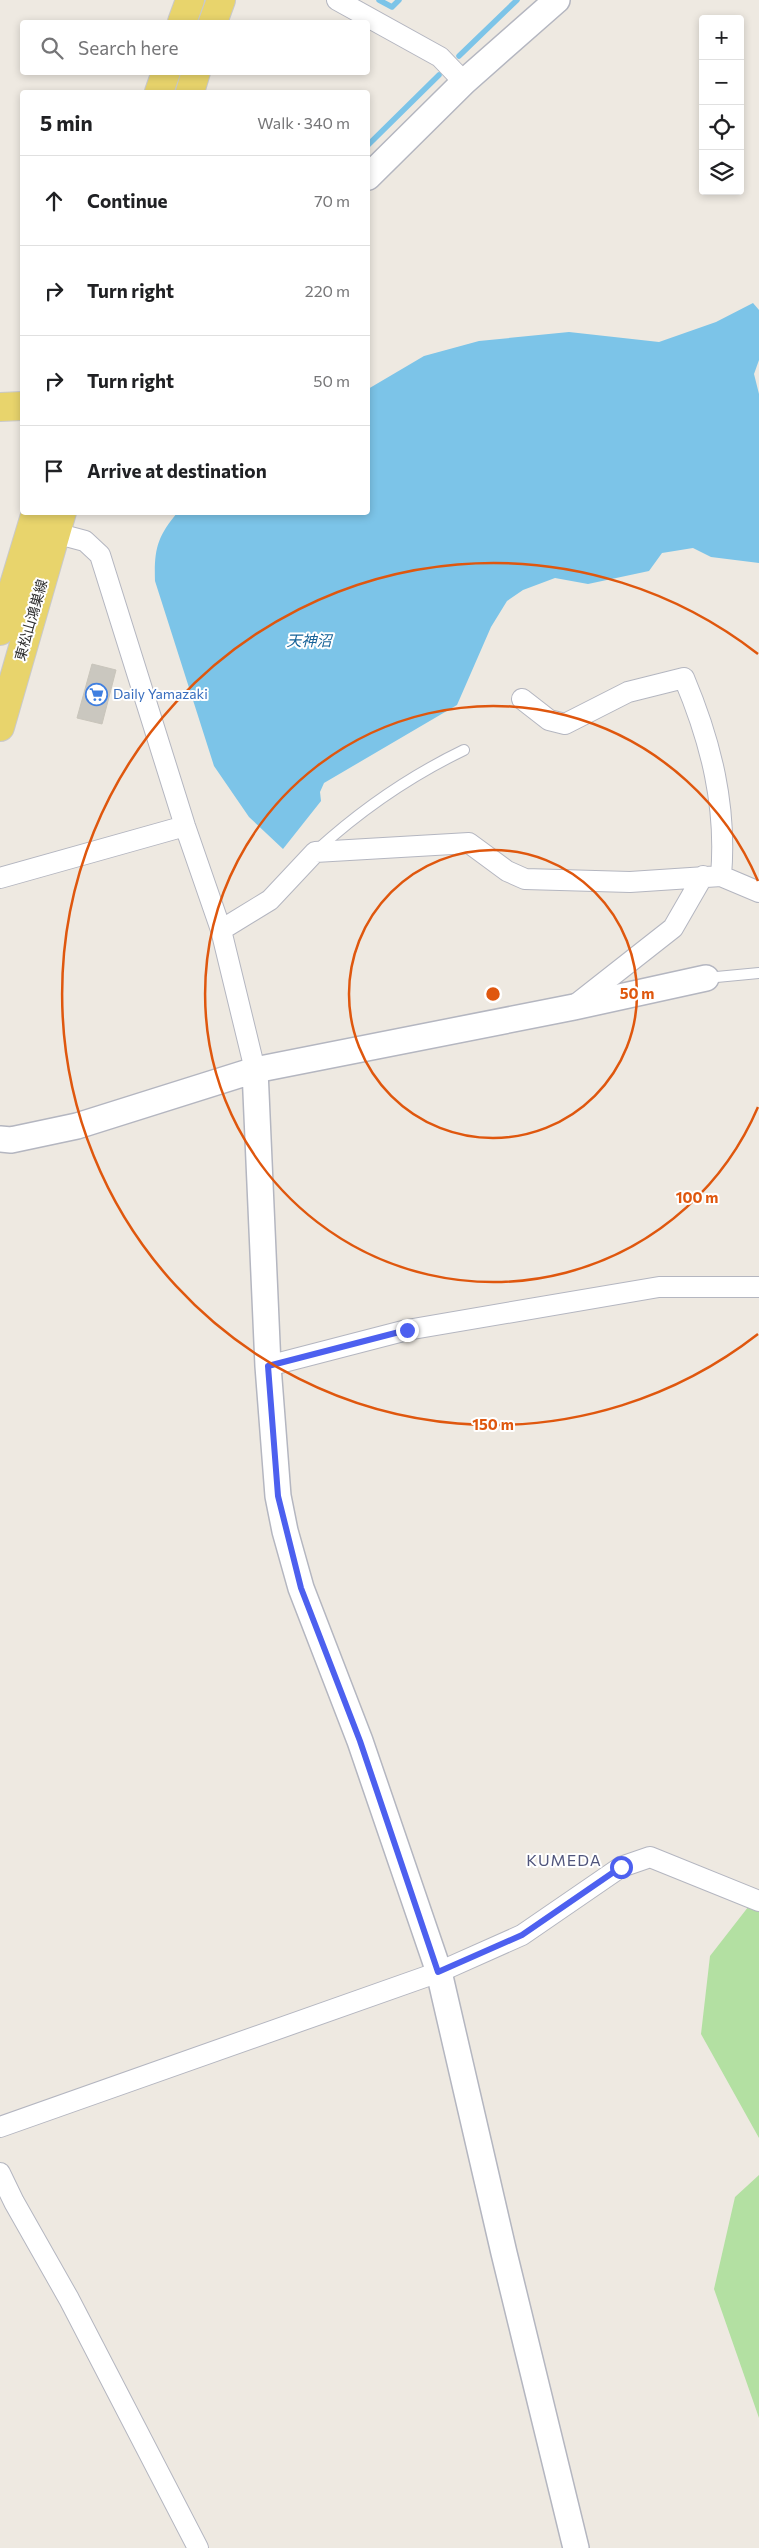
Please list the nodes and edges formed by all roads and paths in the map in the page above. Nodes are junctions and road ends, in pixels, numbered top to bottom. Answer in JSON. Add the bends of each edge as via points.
{"nodes":[{"id":1,"x":190,"y":0,"type":"edge"},
{"id":2,"x":221,"y":0,"type":"edge"},
{"id":3,"x":337,"y":0,"type":"edge"},
{"id":4,"x":557,"y":0,"type":"edge"},
{"id":5,"x":183,"y":20,"type":"edge"},
{"id":6,"x":214,"y":20,"type":"edge"},
{"id":7,"x":165,"y":75,"type":"edge"},
{"id":8,"x":195,"y":75,"type":"edge"},
{"id":9,"x":464,"y":82,"type":"junction"},
{"id":10,"x":160,"y":90,"type":"edge"},
{"id":11,"x":191,"y":90,"type":"edge"},
{"id":12,"x":370,"y":175,"type":"edge"},
{"id":13,"x":20,"y":406,"type":"edge"},
{"id":14,"x":0,"y":407,"type":"edge"},
{"id":15,"x":35,"y":515,"type":"edge"},
{"id":16,"x":58,"y":523,"type":"edge"},
{"id":17,"x":0,"y":631,"type":"edge"},
{"id":18,"x":522,"y":699,"type":"dead end"},
{"id":19,"x":0,"y":727,"type":"edge"},
{"id":20,"x":464,"y":750,"type":"dead end"},
{"id":21,"x":185,"y":826,"type":"junction"},
{"id":22,"x":315,"y":852,"type":"junction"},
{"id":23,"x":712,"y":876,"type":"junction"},
{"id":24,"x":0,"y":878,"type":"edge"},
{"id":25,"x":759,"y":892,"type":"edge"},
{"id":26,"x":221,"y":930,"type":"junction"},
{"id":27,"x":759,"y":973,"type":"edge"},
{"id":28,"x":706,"y":978,"type":"joint"},
{"id":29,"x":574,"y":1007,"type":"junction"},
{"id":30,"x":255,"y":1070,"type":"junction"},
{"id":31,"x":0,"y":1139,"type":"edge"},
{"id":32,"x":759,"y":1287,"type":"edge"},
{"id":33,"x":268,"y":1366,"type":"junction"},
{"id":34,"x":759,"y":1901,"type":"edge"},
{"id":35,"x":438,"y":1972,"type":"junction"},
{"id":36,"x":0,"y":2127,"type":"edge"},
{"id":37,"x":0,"y":2173,"type":"edge"},
{"id":38,"x":7,"y":2205,"type":"edge"},
{"id":39,"x":198,"y":2548,"type":"edge"},
{"id":40,"x":576,"y":2548,"type":"edge"}],
"edges":[{"from":1,"to":5,"type":"main road"},
{"from":2,"to":6,"type":"main road"},
{"from":3,"to":9,"type":"street","via":[[440,57]]},
{"from":4,"to":9,"type":"street"},
{"from":7,"to":10,"type":"main road"},
{"from":8,"to":11,"type":"main road"},
{"from":9,"to":12,"type":"street"},
{"from":13,"to":14,"type":"main road"},
{"from":15,"to":17,"type":"main road","name":"東松山鴻巣線"},
{"from":16,"to":19,"type":"main road","name":"東松山鴻巣線"},
{"from":16,"to":21,"type":"street","via":[[86,541],[100,555]]},
{"from":18,"to":23,"type":"street","via":[[549,720],[565,724],[628,692],[684,678],[696,707],[720,791],[724,846]]},
{"from":20,"to":22,"type":"lane","via":[[421,771],[350,820]]},
{"from":21,"to":24,"type":"street"},
{"from":21,"to":26,"type":"street"},
{"from":22,"to":23,"type":"street","via":[[469,843],[507,871],[525,879],[630,882]]},
{"from":22,"to":26,"type":"street","via":[[270,900]]},
{"from":23,"to":25,"type":"street"},
{"from":23,"to":29,"type":"street","via":[[673,928]]},
{"from":26,"to":30,"type":"street"},
{"from":27,"to":28,"type":"lane"},
{"from":28,"to":29,"type":"street"},
{"from":29,"to":30,"type":"street"},
{"from":30,"to":31,"type":"street","via":[[77,1126],[11,1140]]},
{"from":30,"to":33,"type":"street"},
{"from":32,"to":33,"type":"street","via":[[659,1287],[407,1330]]},
{"from":33,"to":35,"type":"street","via":[[278,1496],[301,1588],[360,1741]]},
{"from":34,"to":35,"type":"street","via":[[650,1857],[621,1867],[522,1935]]},
{"from":35,"to":36,"type":"street"},
{"from":35,"to":40,"type":"street"},
{"from":37,"to":38,"type":"street"},
{"from":38,"to":39,"type":"street","via":[[69,2299]]}]}
